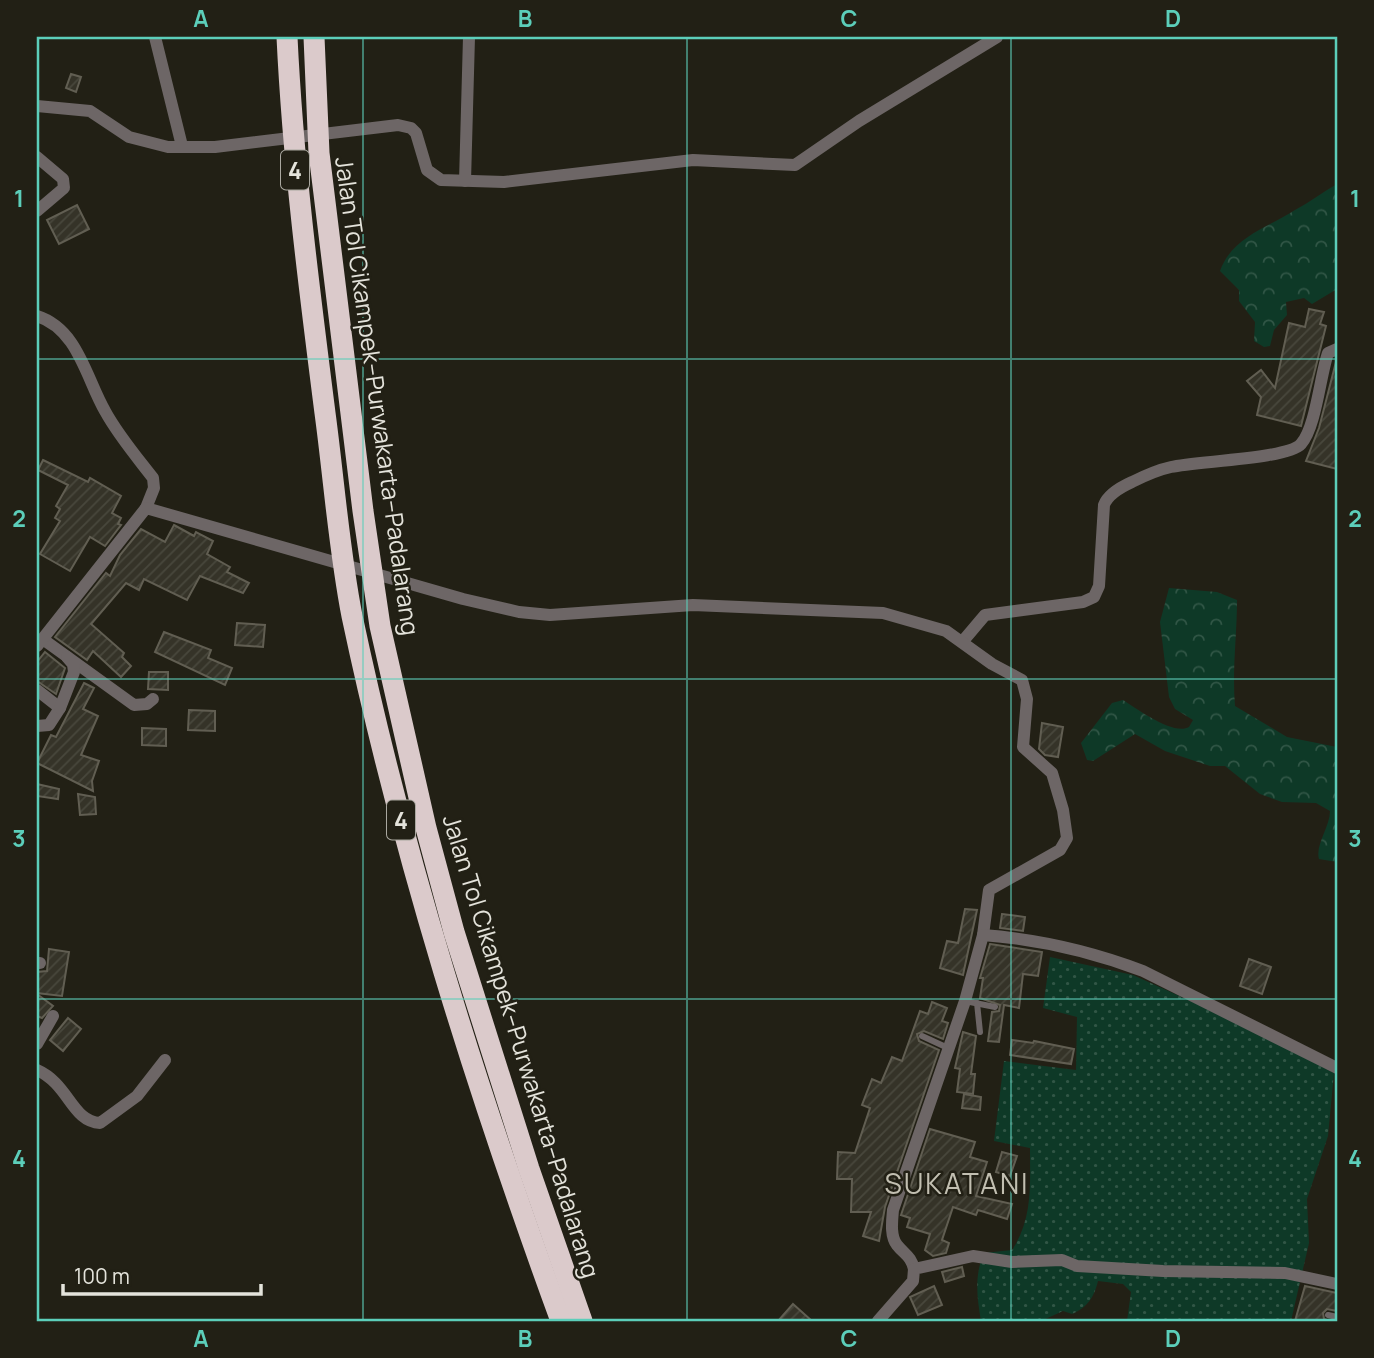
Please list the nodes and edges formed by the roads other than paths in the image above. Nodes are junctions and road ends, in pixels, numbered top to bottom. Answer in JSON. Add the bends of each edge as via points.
{"nodes":[{"id":1,"x":155,"y":37,"type":"edge"},
{"id":2,"x":288,"y":37,"type":"edge"},
{"id":3,"x":314,"y":37,"type":"edge"},
{"id":4,"x":469,"y":37,"type":"edge"},
{"id":5,"x":997,"y":37,"type":"edge"},
{"id":6,"x":37,"y":106,"type":"edge"},
{"id":7,"x":182,"y":146,"type":"junction"},
{"id":8,"x":37,"y":157,"type":"edge"},
{"id":9,"x":465,"y":181,"type":"junction"},
{"id":10,"x":310,"y":182,"type":"junction"},
{"id":11,"x":37,"y":211,"type":"edge"},
{"id":12,"x":37,"y":316,"type":"edge"},
{"id":13,"x":1337,"y":349,"type":"edge"},
{"id":14,"x":146,"y":508,"type":"junction"},
{"id":15,"x":40,"y":640,"type":"edge"},
{"id":16,"x":963,"y":641,"type":"junction"},
{"id":17,"x":37,"y":690,"type":"edge"},
{"id":18,"x":153,"y":699,"type":"dead end"},
{"id":19,"x":60,"y":708,"type":"junction"},
{"id":20,"x":37,"y":726,"type":"edge"},
{"id":21,"x":983,"y":935,"type":"junction"},
{"id":22,"x":971,"y":1002,"type":"junction"},
{"id":23,"x":995,"y":1007,"type":"dead end"},
{"id":24,"x":53,"y":1016,"type":"dead end"},
{"id":25,"x":980,"y":1032,"type":"dead end"},
{"id":26,"x":922,"y":1036,"type":"dead end"},
{"id":27,"x":37,"y":1044,"type":"edge"},
{"id":28,"x":948,"y":1048,"type":"junction"},
{"id":29,"x":165,"y":1059,"type":"dead end"},
{"id":30,"x":1337,"y":1068,"type":"edge"},
{"id":31,"x":37,"y":1070,"type":"edge"},
{"id":32,"x":914,"y":1269,"type":"junction"},
{"id":33,"x":1337,"y":1284,"type":"edge"},
{"id":34,"x":1328,"y":1315,"type":"dead end"},
{"id":35,"x":1337,"y":1317,"type":"edge"},
{"id":36,"x":561,"y":1321,"type":"edge"},
{"id":37,"x":582,"y":1321,"type":"edge"},
{"id":38,"x":878,"y":1321,"type":"edge"}],
"edges":[{"from":1,"to":7,"type":"street"},
{"from":2,"to":10,"type":"highway","name":"Jalan Tol Cikampek–Purwakarta–Padalarang","number":"4"},
{"from":3,"to":10,"type":"highway","name":"Jalan Tol Cikampek–Purwakarta–Padalarang","number":"4"},
{"from":4,"to":9,"type":"street"},
{"from":5,"to":9,"type":"street","via":[[795,165],[693,160],[504,182]]},
{"from":6,"to":7,"type":"street","via":[[90,111],[129,137]]},
{"from":7,"to":9,"type":"street","via":[[215,147],[398,125],[416,133],[432,176]]},
{"from":8,"to":11,"type":"street","via":[[63,179],[64,188]]},
{"from":10,"to":36,"type":"highway","name":"Jalan Tol Cikampek–Purwakarta–Padalarang","number":"4","via":[[352,612],[436,953]]},
{"from":10,"to":37,"type":"highway","name":"Jalan Tol Cikampek–Purwakarta–Padalarang","number":"4","via":[[380,626],[426,828],[517,1131]]},
{"from":12,"to":14,"type":"street","via":[[59,327],[79,356],[104,410],[153,478]]},
{"from":13,"to":16,"type":"street","via":[[1328,352],[1308,432],[1299,446],[1280,455],[1169,467],[1124,486],[1104,505],[1099,586],[1094,597],[982,616]]},
{"from":14,"to":15,"type":"street"},
{"from":14,"to":16,"type":"street","via":[[519,612],[550,615],[693,605],[850,610],[902,617]]},
{"from":15,"to":18,"type":"street","via":[[134,705]]},
{"from":15,"to":19,"type":"street","via":[[73,664]]},
{"from":16,"to":21,"type":"street","via":[[1024,684],[1023,747],[1052,773],[1067,838],[1060,850],[992,886],[985,902]]},
{"from":17,"to":19,"type":"street"},
{"from":19,"to":20,"type":"street","via":[[49,725]]},
{"from":21,"to":22,"type":"street"},
{"from":21,"to":30,"type":"street","via":[[1044,944],[1143,971]]},
{"from":22,"to":23,"type":"lane"},
{"from":22,"to":25,"type":"lane"},
{"from":22,"to":28,"type":"street"},
{"from":24,"to":27,"type":"street"},
{"from":26,"to":28,"type":"lane"},
{"from":28,"to":32,"type":"street","via":[[893,1210],[892,1231]]},
{"from":29,"to":31,"type":"street","via":[[137,1096],[100,1123],[86,1121],[55,1079]]},
{"from":32,"to":33,"type":"street","via":[[973,1256],[1163,1271],[1285,1273]]},
{"from":32,"to":38,"type":"street","via":[[913,1281]]},
{"from":34,"to":35,"type":"lane"}]}
